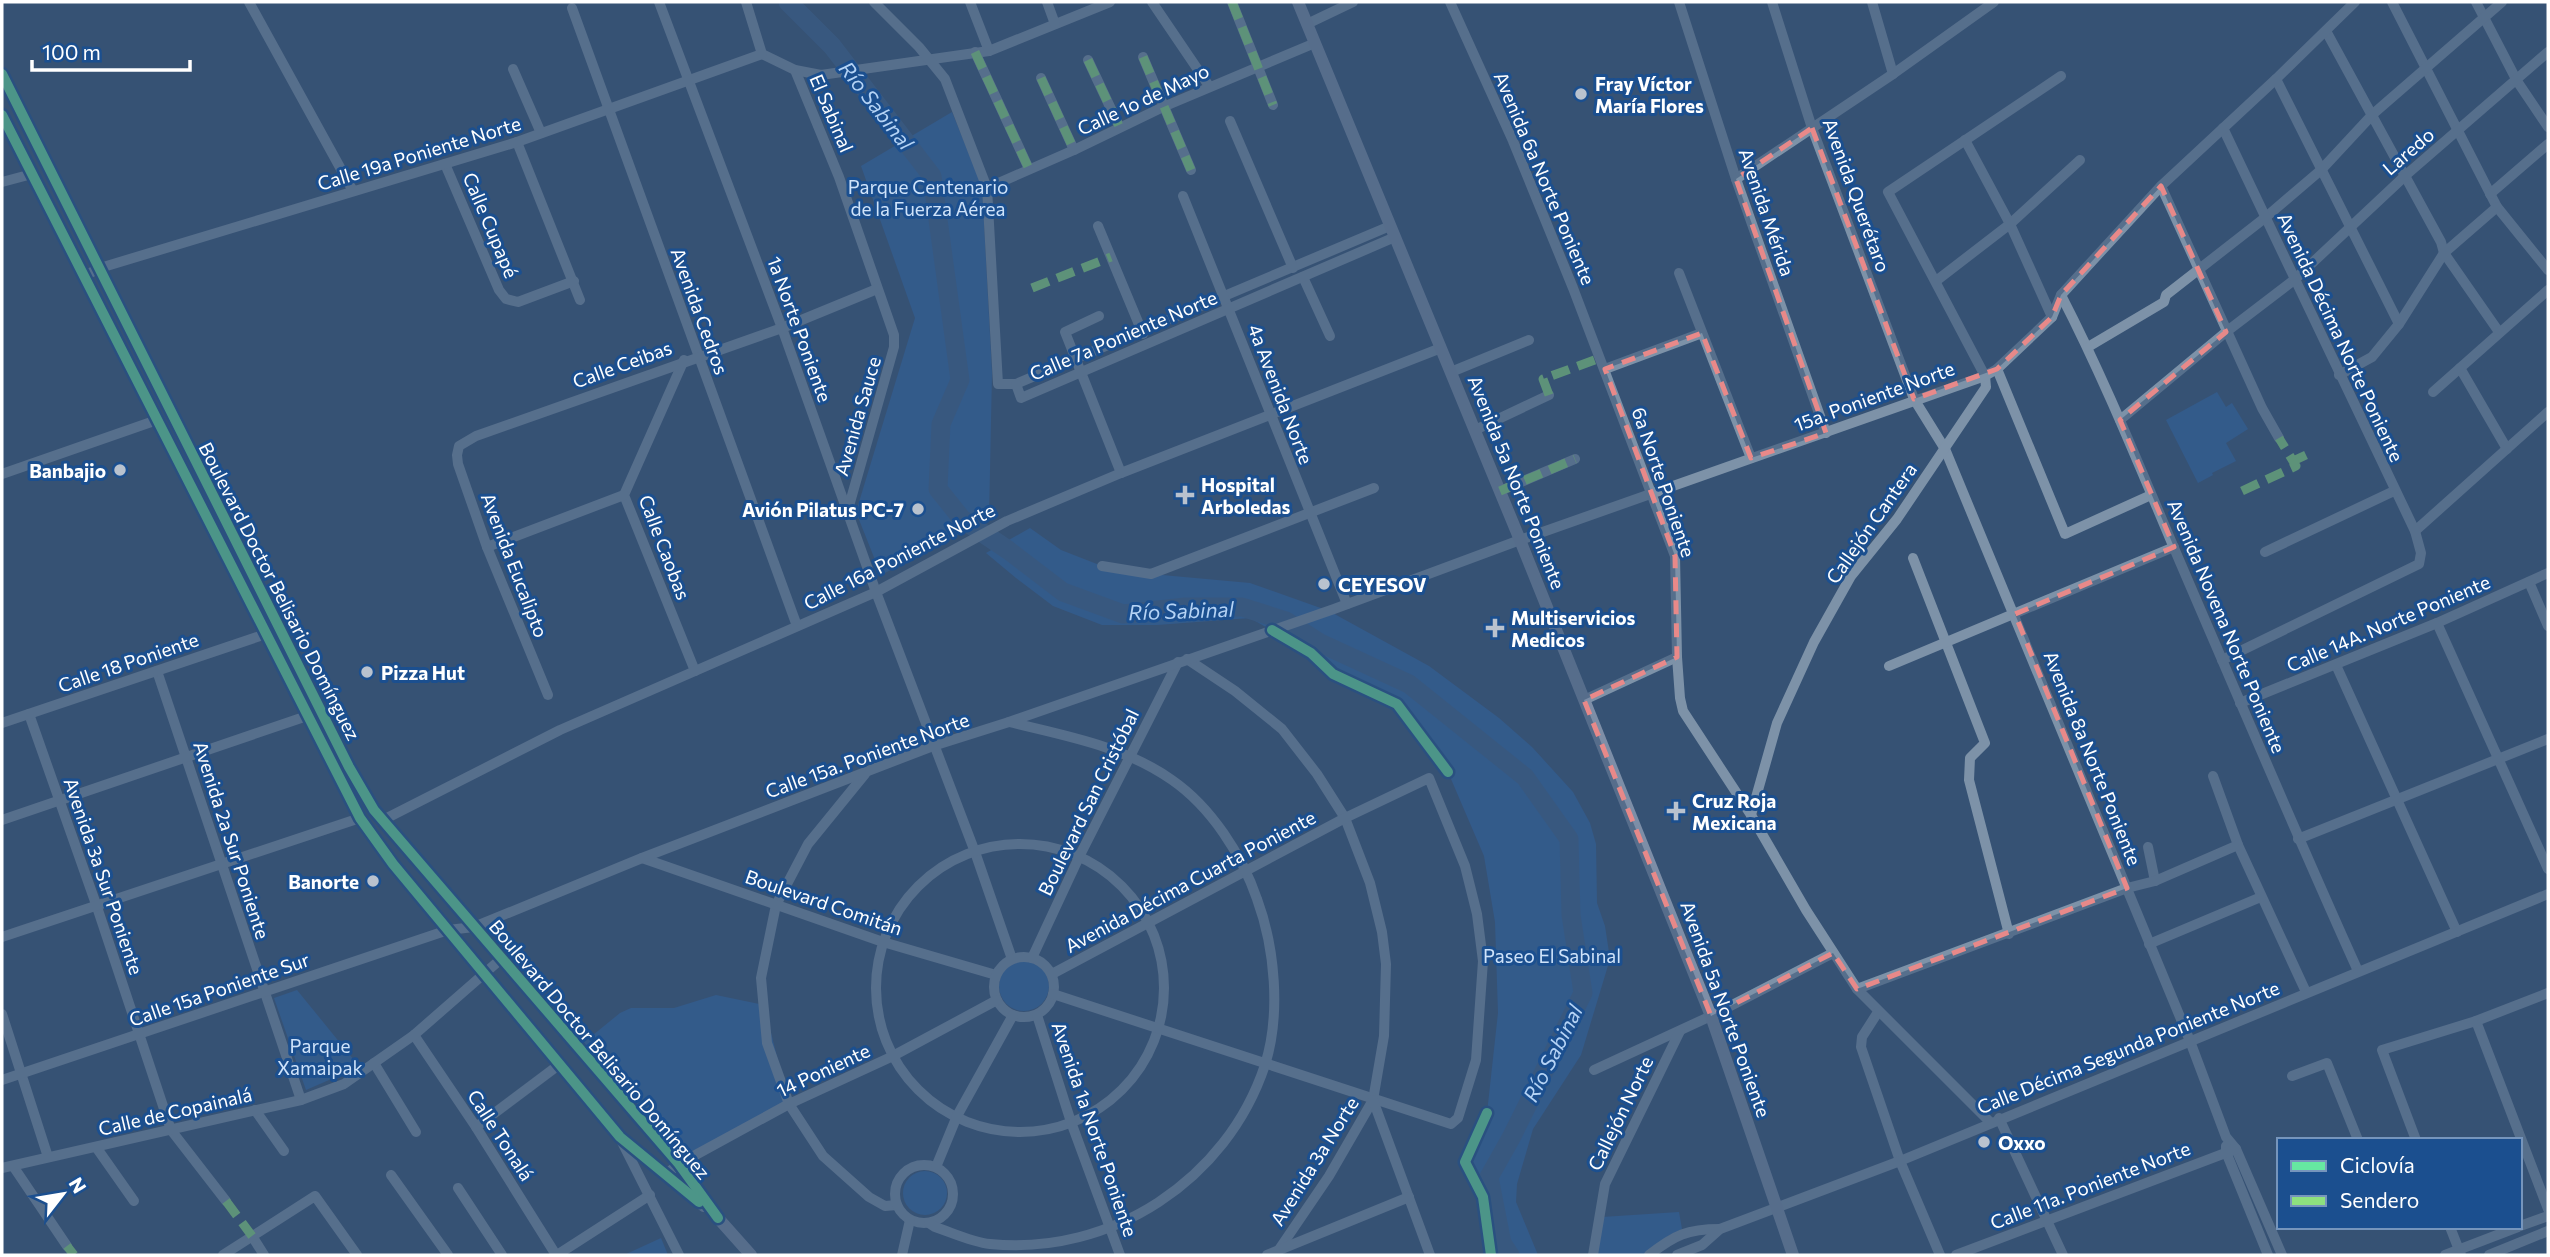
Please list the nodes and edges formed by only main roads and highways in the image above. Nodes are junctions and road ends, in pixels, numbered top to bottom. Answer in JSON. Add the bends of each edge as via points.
{"nodes":[{"id":1,"x":1298,"y":2,"type":"edge"},
{"id":2,"x":2,"y":74,"type":"edge"},
{"id":3,"x":2,"y":115,"type":"edge"},
{"id":4,"x":718,"y":1218,"type":"junction"},
{"id":5,"x":751,"y":1255,"type":"edge"},
{"id":6,"x":1793,"y":1255,"type":"edge"}],
"edges":[{"from":1,"to":6,"type":"main road","name":"Avenida 5a Norte Poniente","via":[[1711,1016]]},
{"from":2,"to":4,"type":"main road","name":"Boulevard Doctor Belisario Domínguez","via":[[374,810],[679,1164]]},
{"from":3,"to":4,"type":"main road","name":"Boulevard Doctor Belisario Domínguez","via":[[360,818],[620,1137]]},
{"from":4,"to":5,"type":"main road"}]}
